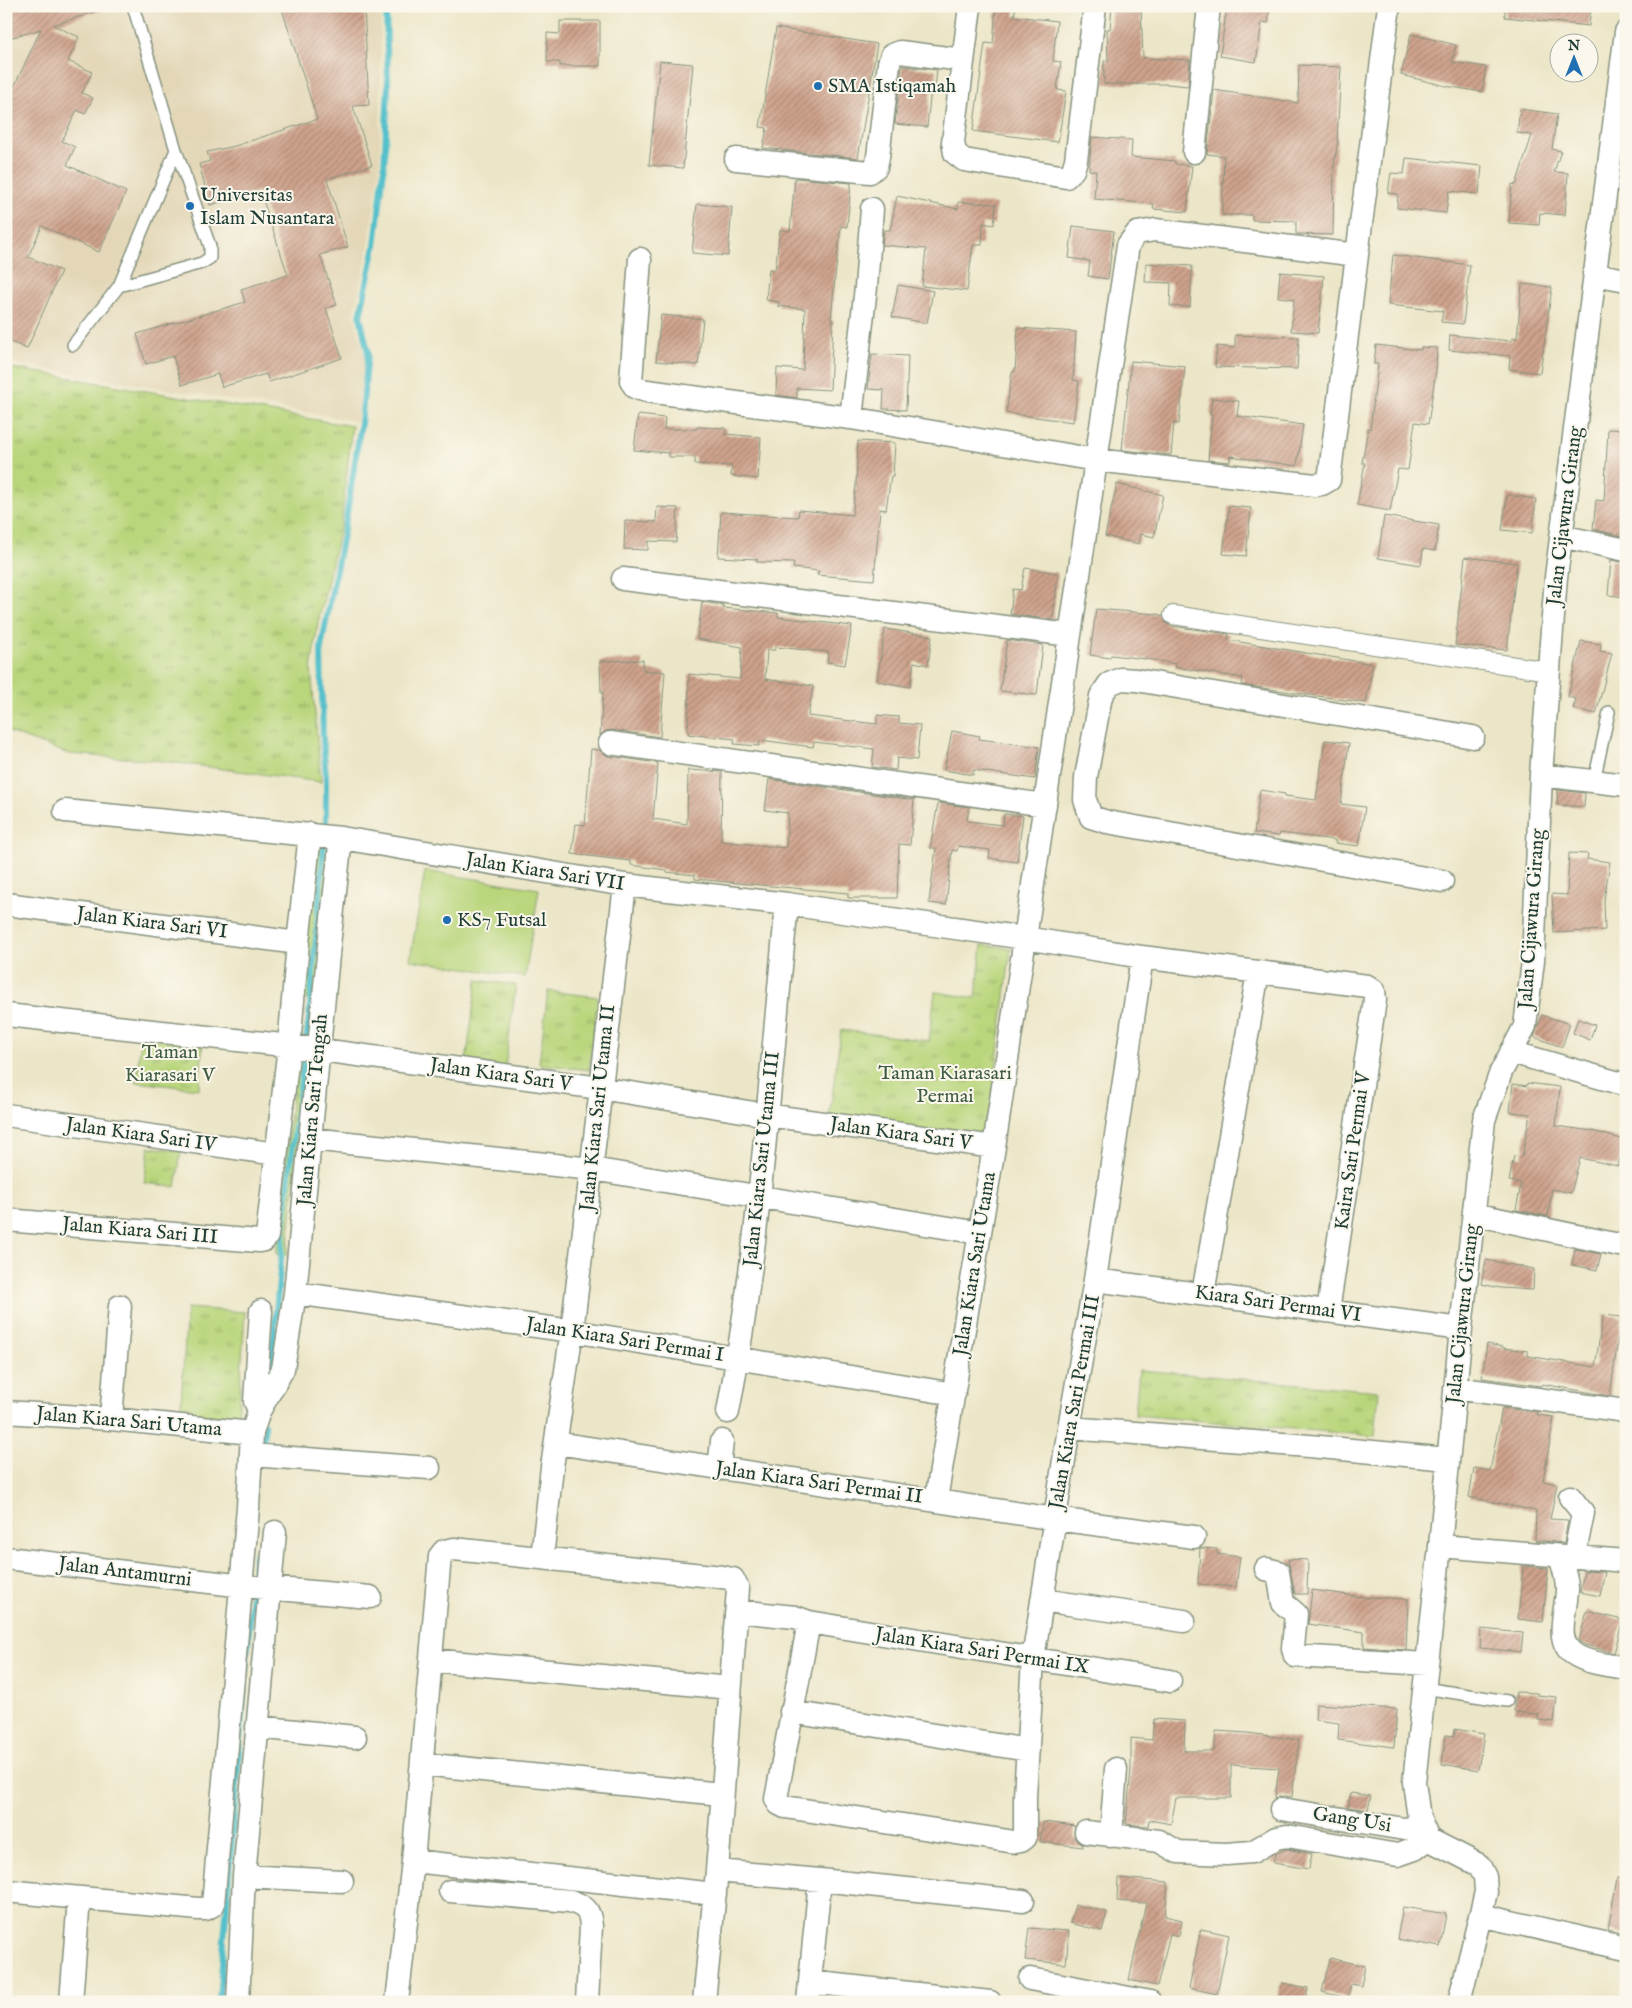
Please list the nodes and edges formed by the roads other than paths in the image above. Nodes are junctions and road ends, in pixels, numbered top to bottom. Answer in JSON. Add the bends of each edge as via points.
{"nodes":[{"id":1,"x":133,"y":6,"type":"edge"},
{"id":2,"x":970,"y":6,"type":"edge"},
{"id":3,"x":1095,"y":6,"type":"edge"},
{"id":4,"x":1209,"y":6,"type":"edge"},
{"id":5,"x":1389,"y":6,"type":"edge"},
{"id":6,"x":1626,"y":32,"type":"edge"},
{"id":7,"x":963,"y":60,"type":"junction"},
{"id":8,"x":176,"y":150,"type":"junction"},
{"id":9,"x":1194,"y":152,"type":"dead end"},
{"id":10,"x":736,"y":159,"type":"dead end"},
{"id":11,"x":872,"y":209,"type":"dead end"},
{"id":12,"x":1357,"y":255,"type":"junction"},
{"id":13,"x":640,"y":259,"type":"dead end"},
{"id":14,"x":1594,"y":274,"type":"junction"},
{"id":15,"x":1626,"y":280,"type":"edge"},
{"id":16,"x":119,"y":286,"type":"junction"},
{"id":17,"x":73,"y":345,"type":"dead end"},
{"id":18,"x":851,"y":418,"type":"junction"},
{"id":19,"x":1096,"y":460,"type":"junction"},
{"id":20,"x":1561,"y":536,"type":"junction"},
{"id":21,"x":1626,"y":550,"type":"edge"},
{"id":22,"x":623,"y":579,"type":"dead end"},
{"id":23,"x":1173,"y":615,"type":"dead end"},
{"id":24,"x":1070,"y":635,"type":"junction"},
{"id":25,"x":1549,"y":671,"type":"junction"},
{"id":26,"x":1609,"y":712,"type":"dead end"},
{"id":27,"x":1056,"y":730,"type":"junction"},
{"id":28,"x":1094,"y":735,"type":"junction"},
{"id":29,"x":1473,"y":736,"type":"dead end"},
{"id":30,"x":610,"y":742,"type":"dead end"},
{"id":31,"x":1053,"y":754,"type":"junction"},
{"id":32,"x":1089,"y":761,"type":"junction"},
{"id":33,"x":1541,"y":775,"type":"junction"},
{"id":34,"x":1594,"y":781,"type":"junction"},
{"id":35,"x":1626,"y":784,"type":"edge"},
{"id":36,"x":1045,"y":804,"type":"junction"},
{"id":37,"x":65,"y":811,"type":"dead end"},
{"id":38,"x":325,"y":836,"type":"junction"},
{"id":39,"x":1442,"y":881,"type":"dead end"},
{"id":40,"x":625,"y":885,"type":"junction"},
{"id":41,"x":6,"y":904,"type":"edge"},
{"id":42,"x":787,"y":904,"type":"junction"},
{"id":43,"x":1025,"y":938,"type":"junction"},
{"id":44,"x":298,"y":943,"type":"junction"},
{"id":45,"x":1142,"y":957,"type":"junction"},
{"id":46,"x":1258,"y":972,"type":"junction"},
{"id":47,"x":1374,"y":991,"type":"joint"},
{"id":48,"x":6,"y":1015,"type":"edge"},
{"id":49,"x":304,"y":1048,"type":"junction"},
{"id":50,"x":1511,"y":1052,"type":"junction"},
{"id":51,"x":1626,"y":1085,"type":"edge"},
{"id":52,"x":600,"y":1088,"type":"junction"},
{"id":53,"x":767,"y":1115,"type":"junction"},
{"id":54,"x":6,"y":1116,"type":"edge"},
{"id":55,"x":311,"y":1139,"type":"junction"},
{"id":56,"x":994,"y":1147,"type":"junction"},
{"id":57,"x":276,"y":1154,"type":"junction"},
{"id":58,"x":592,"y":1170,"type":"junction"},
{"id":59,"x":760,"y":1197,"type":"junction"},
{"id":60,"x":1474,"y":1214,"type":"junction"},
{"id":61,"x":6,"y":1220,"type":"edge"},
{"id":62,"x":269,"y":1232,"type":"joint"},
{"id":63,"x":980,"y":1234,"type":"junction"},
{"id":64,"x":1626,"y":1242,"type":"edge"},
{"id":65,"x":1095,"y":1280,"type":"junction"},
{"id":66,"x":295,"y":1293,"type":"junction"},
{"id":67,"x":1203,"y":1294,"type":"junction"},
{"id":68,"x":120,"y":1306,"type":"dead end"},
{"id":69,"x":262,"y":1311,"type":"dead end"},
{"id":70,"x":1328,"y":1311,"type":"junction"},
{"id":71,"x":1461,"y":1329,"type":"junction"},
{"id":72,"x":572,"y":1331,"type":"junction"},
{"id":73,"x":739,"y":1357,"type":"junction"},
{"id":74,"x":1455,"y":1388,"type":"junction"},
{"id":75,"x":954,"y":1394,"type":"junction"},
{"id":76,"x":268,"y":1396,"type":"junction"},
{"id":77,"x":1626,"y":1411,"type":"edge"},
{"id":78,"x":6,"y":1412,"type":"edge"},
{"id":79,"x":728,"y":1412,"type":"dead end"},
{"id":80,"x":111,"y":1419,"type":"junction"},
{"id":81,"x":1069,"y":1428,"type":"junction"},
{"id":82,"x":722,"y":1441,"type":"dead end"},
{"id":83,"x":556,"y":1443,"type":"junction"},
{"id":84,"x":252,"y":1444,"type":"junction"},
{"id":85,"x":1448,"y":1459,"type":"junction"},
{"id":86,"x":429,"y":1468,"type":"dead end"},
{"id":87,"x":719,"y":1469,"type":"junction"},
{"id":88,"x":1570,"y":1497,"type":"dead end"},
{"id":89,"x":936,"y":1500,"type":"junction"},
{"id":90,"x":1055,"y":1519,"type":"junction"},
{"id":91,"x":275,"y":1532,"type":"dead end"},
{"id":92,"x":1194,"y":1537,"type":"dead end"},
{"id":93,"x":1440,"y":1546,"type":"junction"},
{"id":94,"x":1567,"y":1556,"type":"junction"},
{"id":95,"x":6,"y":1558,"type":"edge"},
{"id":96,"x":542,"y":1558,"type":"junction"},
{"id":97,"x":1626,"y":1561,"type":"edge"},
{"id":98,"x":1266,"y":1569,"type":"dead end"},
{"id":99,"x":252,"y":1587,"type":"junction"},
{"id":100,"x":370,"y":1597,"type":"dead end"},
{"id":101,"x":1042,"y":1600,"type":"junction"},
{"id":102,"x":737,"y":1611,"type":"junction"},
{"id":103,"x":802,"y":1620,"type":"junction"},
{"id":104,"x":1184,"y":1621,"type":"dead end"},
{"id":105,"x":1033,"y":1659,"type":"junction"},
{"id":106,"x":431,"y":1660,"type":"junction"},
{"id":107,"x":1427,"y":1664,"type":"junction"},
{"id":108,"x":1626,"y":1668,"type":"edge"},
{"id":109,"x":1170,"y":1681,"type":"dead end"},
{"id":110,"x":730,"y":1688,"type":"junction"},
{"id":111,"x":1424,"y":1688,"type":"junction"},
{"id":112,"x":1507,"y":1702,"type":"dead end"},
{"id":113,"x":791,"y":1712,"type":"junction"},
{"id":114,"x":257,"y":1727,"type":"junction"},
{"id":115,"x":356,"y":1738,"type":"dead end"},
{"id":116,"x":1028,"y":1750,"type":"junction"},
{"id":117,"x":422,"y":1764,"type":"junction"},
{"id":118,"x":1116,"y":1769,"type":"dead end"},
{"id":119,"x":721,"y":1794,"type":"junction"},
{"id":120,"x":1281,"y":1809,"type":"dead end"},
{"id":121,"x":1086,"y":1832,"type":"dead end"},
{"id":122,"x":1425,"y":1833,"type":"junction"},
{"id":123,"x":1111,"y":1836,"type":"junction"},
{"id":124,"x":413,"y":1861,"type":"junction"},
{"id":125,"x":717,"y":1871,"type":"junction"},
{"id":126,"x":244,"y":1876,"type":"junction"},
{"id":127,"x":820,"y":1880,"type":"junction"},
{"id":128,"x":342,"y":1881,"type":"dead end"},
{"id":129,"x":6,"y":1891,"type":"edge"},
{"id":130,"x":450,"y":1891,"type":"dead end"},
{"id":131,"x":715,"y":1894,"type":"junction"},
{"id":132,"x":79,"y":1898,"type":"junction"},
{"id":133,"x":1023,"y":1901,"type":"dead end"},
{"id":134,"x":1480,"y":1915,"type":"junction"},
{"id":135,"x":1626,"y":1948,"type":"edge"},
{"id":136,"x":1030,"y":1979,"type":"dead end"},
{"id":137,"x":809,"y":1992,"type":"edge"},
{"id":138,"x":71,"y":2002,"type":"edge"},
{"id":139,"x":238,"y":2002,"type":"edge"},
{"id":140,"x":397,"y":2002,"type":"edge"},
{"id":141,"x":587,"y":2002,"type":"edge"},
{"id":142,"x":704,"y":2002,"type":"edge"},
{"id":143,"x":990,"y":2002,"type":"edge"},
{"id":144,"x":1150,"y":2002,"type":"edge"},
{"id":145,"x":1459,"y":2002,"type":"edge"}],
"edges":[{"from":1,"to":8,"type":"lane"},
{"from":2,"to":7,"type":"street"},
{"from":3,"to":7,"type":"street","via":[[1076,160],[1068,176],[964,160],[955,153],[953,142]]},
{"from":4,"to":9,"type":"street"},
{"from":5,"to":12,"type":"street"},
{"from":6,"to":14,"type":"street","name":"Jalan Cijawura Girang"},
{"from":7,"to":10,"type":"street","via":[[900,52],[892,55],[878,157],[876,167],[870,172]]},
{"from":8,"to":16,"type":"lane"},
{"from":8,"to":16,"type":"lane","via":[[210,246],[210,258]]},
{"from":11,"to":18,"type":"street"},
{"from":12,"to":19,"type":"street","name":"Jalan Kiara Sari Utama","via":[[1155,230],[1137,233],[1128,245]]},
{"from":12,"to":19,"type":"street","via":[[1329,480],[1315,485]]},
{"from":13,"to":18,"type":"street","via":[[631,381],[636,388]]},
{"from":14,"to":15,"type":"street"},
{"from":14,"to":20,"type":"street","name":"Jalan Cijawura Girang"},
{"from":16,"to":17,"type":"lane"},
{"from":18,"to":19,"type":"street"},
{"from":19,"to":24,"type":"street","name":"Jalan Kiara Sari Utama"},
{"from":20,"to":21,"type":"street"},
{"from":20,"to":25,"type":"street","name":"Jalan Cijawura Girang"},
{"from":22,"to":24,"type":"street"},
{"from":23,"to":25,"type":"street"},
{"from":24,"to":27,"type":"street","name":"Jalan Kiara Sari Utama"},
{"from":25,"to":33,"type":"street","name":"Jalan Cijawura Girang"},
{"from":26,"to":34,"type":"lane"},
{"from":27,"to":28,"type":"street"},
{"from":27,"to":31,"type":"street","name":"Jalan Kiara Sari Utama"},
{"from":28,"to":29,"type":"street","via":[[1101,696],[1109,684],[1136,680]]},
{"from":28,"to":32,"type":"street"},
{"from":30,"to":36,"type":"street"},
{"from":31,"to":32,"type":"street"},
{"from":31,"to":36,"type":"street","name":"Jalan Kiara Sari Utama"},
{"from":32,"to":39,"type":"street","via":[[1085,800],[1091,817]]},
{"from":33,"to":34,"type":"street"},
{"from":33,"to":50,"type":"street","name":"Jalan Cijawura Girang","via":[[1533,961],[1525,1026]]},
{"from":34,"to":35,"type":"street"},
{"from":36,"to":43,"type":"street","name":"Jalan Kiara Sari Utama"},
{"from":37,"to":38,"type":"street","name":"Jalan Kiara Sari VII"},
{"from":38,"to":40,"type":"street","name":"Jalan Kiara Sari VII"},
{"from":38,"to":44,"type":"street","name":"Jalan Kiara Sari Tengah"},
{"from":38,"to":49,"type":"street","name":"Jalan Kiara Sari Tengah"},
{"from":40,"to":42,"type":"street","name":"Jalan Kiara Sari VII"},
{"from":40,"to":52,"type":"street","name":"Jalan Kiara Sari Utama II"},
{"from":41,"to":44,"type":"street","name":"Jalan Kiara Sari VI"},
{"from":42,"to":43,"type":"street","name":"Jalan Kiara Sari VII"},
{"from":42,"to":53,"type":"street","name":"Jalan Kiara Sari Utama III"},
{"from":43,"to":45,"type":"street","name":"Jalan Kiara Sari VII"},
{"from":43,"to":56,"type":"street","name":"Jalan Kiara Sari Utama"},
{"from":44,"to":49,"type":"street","name":"Jalan Kiara Sari Tengah"},
{"from":45,"to":46,"type":"street","name":"Jalan Kiara Sari VII"},
{"from":45,"to":65,"type":"street","name":"Jalan Kiara Sari Permai III"},
{"from":46,"to":47,"type":"street","name":"Jalan Kiara Sari VII","via":[[1367,986]]},
{"from":46,"to":67,"type":"street"},
{"from":47,"to":70,"type":"street","name":"Kaira Sari Permai V"},
{"from":48,"to":49,"type":"street","name":"Jalan Kiara Sari V"},
{"from":49,"to":52,"type":"street","name":"Jalan Kiara Sari V"},
{"from":49,"to":55,"type":"street","name":"Jalan Kiara Sari Tengah"},
{"from":49,"to":57,"type":"street","name":"Jalan Kiara Sari Tengah"},
{"from":50,"to":51,"type":"street"},
{"from":50,"to":60,"type":"street","name":"Jalan Cijawura Girang","via":[[1484,1120]]},
{"from":52,"to":53,"type":"street","name":"Jalan Kiara Sari V"},
{"from":52,"to":58,"type":"street","name":"Jalan Kiara Sari Utama II"},
{"from":53,"to":56,"type":"street","name":"Jalan Kiara Sari V"},
{"from":53,"to":59,"type":"street","name":"Jalan Kiara Sari Utama III"},
{"from":54,"to":57,"type":"street","name":"Jalan Kiara Sari IV"},
{"from":55,"to":58,"type":"street"},
{"from":55,"to":66,"type":"street","name":"Jalan Kiara Sari Tengah"},
{"from":56,"to":63,"type":"street","name":"Jalan Kiara Sari Utama"},
{"from":57,"to":62,"type":"street","name":"Jalan Kiara Sari Tengah"},
{"from":58,"to":59,"type":"street"},
{"from":58,"to":72,"type":"street","name":"Jalan Kiara Sari Utama II"},
{"from":59,"to":63,"type":"street"},
{"from":59,"to":73,"type":"street","name":"Jalan Kiara Sari Utama III"},
{"from":60,"to":64,"type":"street","via":[[1619,1244]]},
{"from":60,"to":71,"type":"street","name":"Jalan Cijawura Girang"},
{"from":61,"to":62,"type":"street","name":"Jalan Kiara Sari III","via":[[259,1241],[264,1240]]},
{"from":63,"to":75,"type":"street","name":"Jalan Kiara Sari Utama"},
{"from":65,"to":67,"type":"street","name":"Kiara Sari Permai VI"},
{"from":65,"to":81,"type":"street","name":"Jalan Kiara Sari Permai III"},
{"from":66,"to":72,"type":"street","name":"Jalan Kiara Sari Permai I"},
{"from":66,"to":76,"type":"street","name":"Jalan Kiara Sari Tengah","via":[[283,1369]]},
{"from":67,"to":70,"type":"street","name":"Kiara Sari Permai VI"},
{"from":68,"to":80,"type":"street"},
{"from":69,"to":76,"type":"street","via":[[255,1401]]},
{"from":70,"to":71,"type":"street","name":"Kiara Sari Permai VI"},
{"from":71,"to":74,"type":"street","name":"Jalan Cijawura Girang"},
{"from":72,"to":73,"type":"street","name":"Jalan Kiara Sari Permai I"},
{"from":72,"to":83,"type":"street"},
{"from":73,"to":75,"type":"street","name":"Jalan Kiara Sari Permai I"},
{"from":73,"to":79,"type":"street","name":"Jalan Kiara Sari Utama III"},
{"from":74,"to":77,"type":"street"},
{"from":74,"to":85,"type":"street","name":"Jalan Cijawura Girang"},
{"from":75,"to":89,"type":"street","name":"Jalan Kiara Sari Utama"},
{"from":76,"to":84,"type":"street","name":"Jalan Kiara Sari Tengah"},
{"from":78,"to":80,"type":"street","name":"Jalan Kiara Sari Utama"},
{"from":80,"to":84,"type":"street","name":"Jalan Kiara Sari Utama"},
{"from":81,"to":85,"type":"street"},
{"from":81,"to":90,"type":"street","name":"Jalan Kiara Sari Permai III"},
{"from":82,"to":87,"type":"street"},
{"from":83,"to":87,"type":"street","name":"Jalan Kiara Sari Permai II"},
{"from":83,"to":96,"type":"street"},
{"from":84,"to":86,"type":"street","name":"Jalan Kiara Sari Utama"},
{"from":84,"to":99,"type":"street","name":"Jalan Kiara Sari Tengah"},
{"from":85,"to":93,"type":"street","name":"Jalan Cijawura Girang"},
{"from":87,"to":89,"type":"street","name":"Jalan Kiara Sari Permai II"},
{"from":88,"to":94,"type":"street","via":[[1583,1513]]},
{"from":89,"to":90,"type":"street","name":"Jalan Kiara Sari Permai II"},
{"from":90,"to":92,"type":"street","name":"Jalan Kiara Sari Permai II"},
{"from":90,"to":101,"type":"street","name":"Jalan Kiara Sari Permai III"},
{"from":91,"to":99,"type":"street"},
{"from":93,"to":94,"type":"street"},
{"from":93,"to":107,"type":"street","name":"Jalan Cijawura Girang"},
{"from":94,"to":97,"type":"street"},
{"from":94,"to":108,"type":"street","via":[[1562,1625],[1569,1651],[1578,1657]]},
{"from":95,"to":99,"type":"street","name":"Jalan Antamurni"},
{"from":96,"to":102,"type":"street","via":[[733,1579],[738,1589]]},
{"from":96,"to":106,"type":"street","via":[[454,1549],[444,1551],[440,1556]]},
{"from":98,"to":107,"type":"street","via":[[1278,1572],[1283,1603],[1296,1614],[1295,1656]]},
{"from":99,"to":100,"type":"street","name":"Jalan Antamurni"},
{"from":99,"to":114,"type":"street"},
{"from":99,"to":132,"type":"street","via":[[213,1905],[200,1909]]},
{"from":101,"to":104,"type":"street"},
{"from":101,"to":105,"type":"street","name":"Jalan Kiara Sari Permai III"},
{"from":102,"to":103,"type":"street","name":"Jalan Kiara Sari Permai IX"},
{"from":102,"to":110,"type":"street"},
{"from":103,"to":105,"type":"street","name":"Jalan Kiara Sari Permai IX"},
{"from":103,"to":113,"type":"street"},
{"from":105,"to":109,"type":"street","name":"Jalan Kiara Sari Permai IX"},
{"from":105,"to":116,"type":"street","name":"Jalan Kiara Sari Permai III"},
{"from":106,"to":110,"type":"street"},
{"from":106,"to":117,"type":"street"},
{"from":107,"to":111,"type":"street","name":"Jalan Cijawura Girang"},
{"from":110,"to":119,"type":"street"},
{"from":111,"to":112,"type":"lane"},
{"from":111,"to":122,"type":"street","name":"Jalan Cijawura Girang","via":[[1414,1782],[1419,1818]]},
{"from":113,"to":116,"type":"street"},
{"from":113,"to":116,"type":"street","name":"Jalan Kiara Sari Permai III","via":[[776,1798],[785,1807],[1021,1841],[1025,1838]]},
{"from":114,"to":115,"type":"street"},
{"from":114,"to":126,"type":"street"},
{"from":117,"to":119,"type":"street"},
{"from":117,"to":124,"type":"street"},
{"from":118,"to":123,"type":"street"},
{"from":119,"to":125,"type":"street"},
{"from":120,"to":122,"type":"street","name":"Gang Usi"},
{"from":121,"to":123,"type":"street"},
{"from":122,"to":123,"type":"street","via":[[1415,1849],[1398,1855],[1287,1836],[1276,1838],[1252,1852],[1226,1854],[1178,1852],[1159,1841]]},
{"from":122,"to":134,"type":"street","via":[[1479,1865],[1485,1877],[1486,1892]]},
{"from":124,"to":131,"type":"street"},
{"from":124,"to":140,"type":"street"},
{"from":125,"to":127,"type":"street"},
{"from":125,"to":131,"type":"street"},
{"from":126,"to":128,"type":"street"},
{"from":126,"to":139,"type":"street"},
{"from":127,"to":133,"type":"street"},
{"from":127,"to":137,"type":"street"},
{"from":129,"to":132,"type":"street"},
{"from":130,"to":141,"type":"street","via":[[570,1901],[585,1906],[591,1926]]},
{"from":131,"to":142,"type":"street"},
{"from":132,"to":138,"type":"street"},
{"from":134,"to":135,"type":"street"},
{"from":134,"to":145,"type":"street"},
{"from":136,"to":144,"type":"street"},
{"from":137,"to":143,"type":"street"}]}
